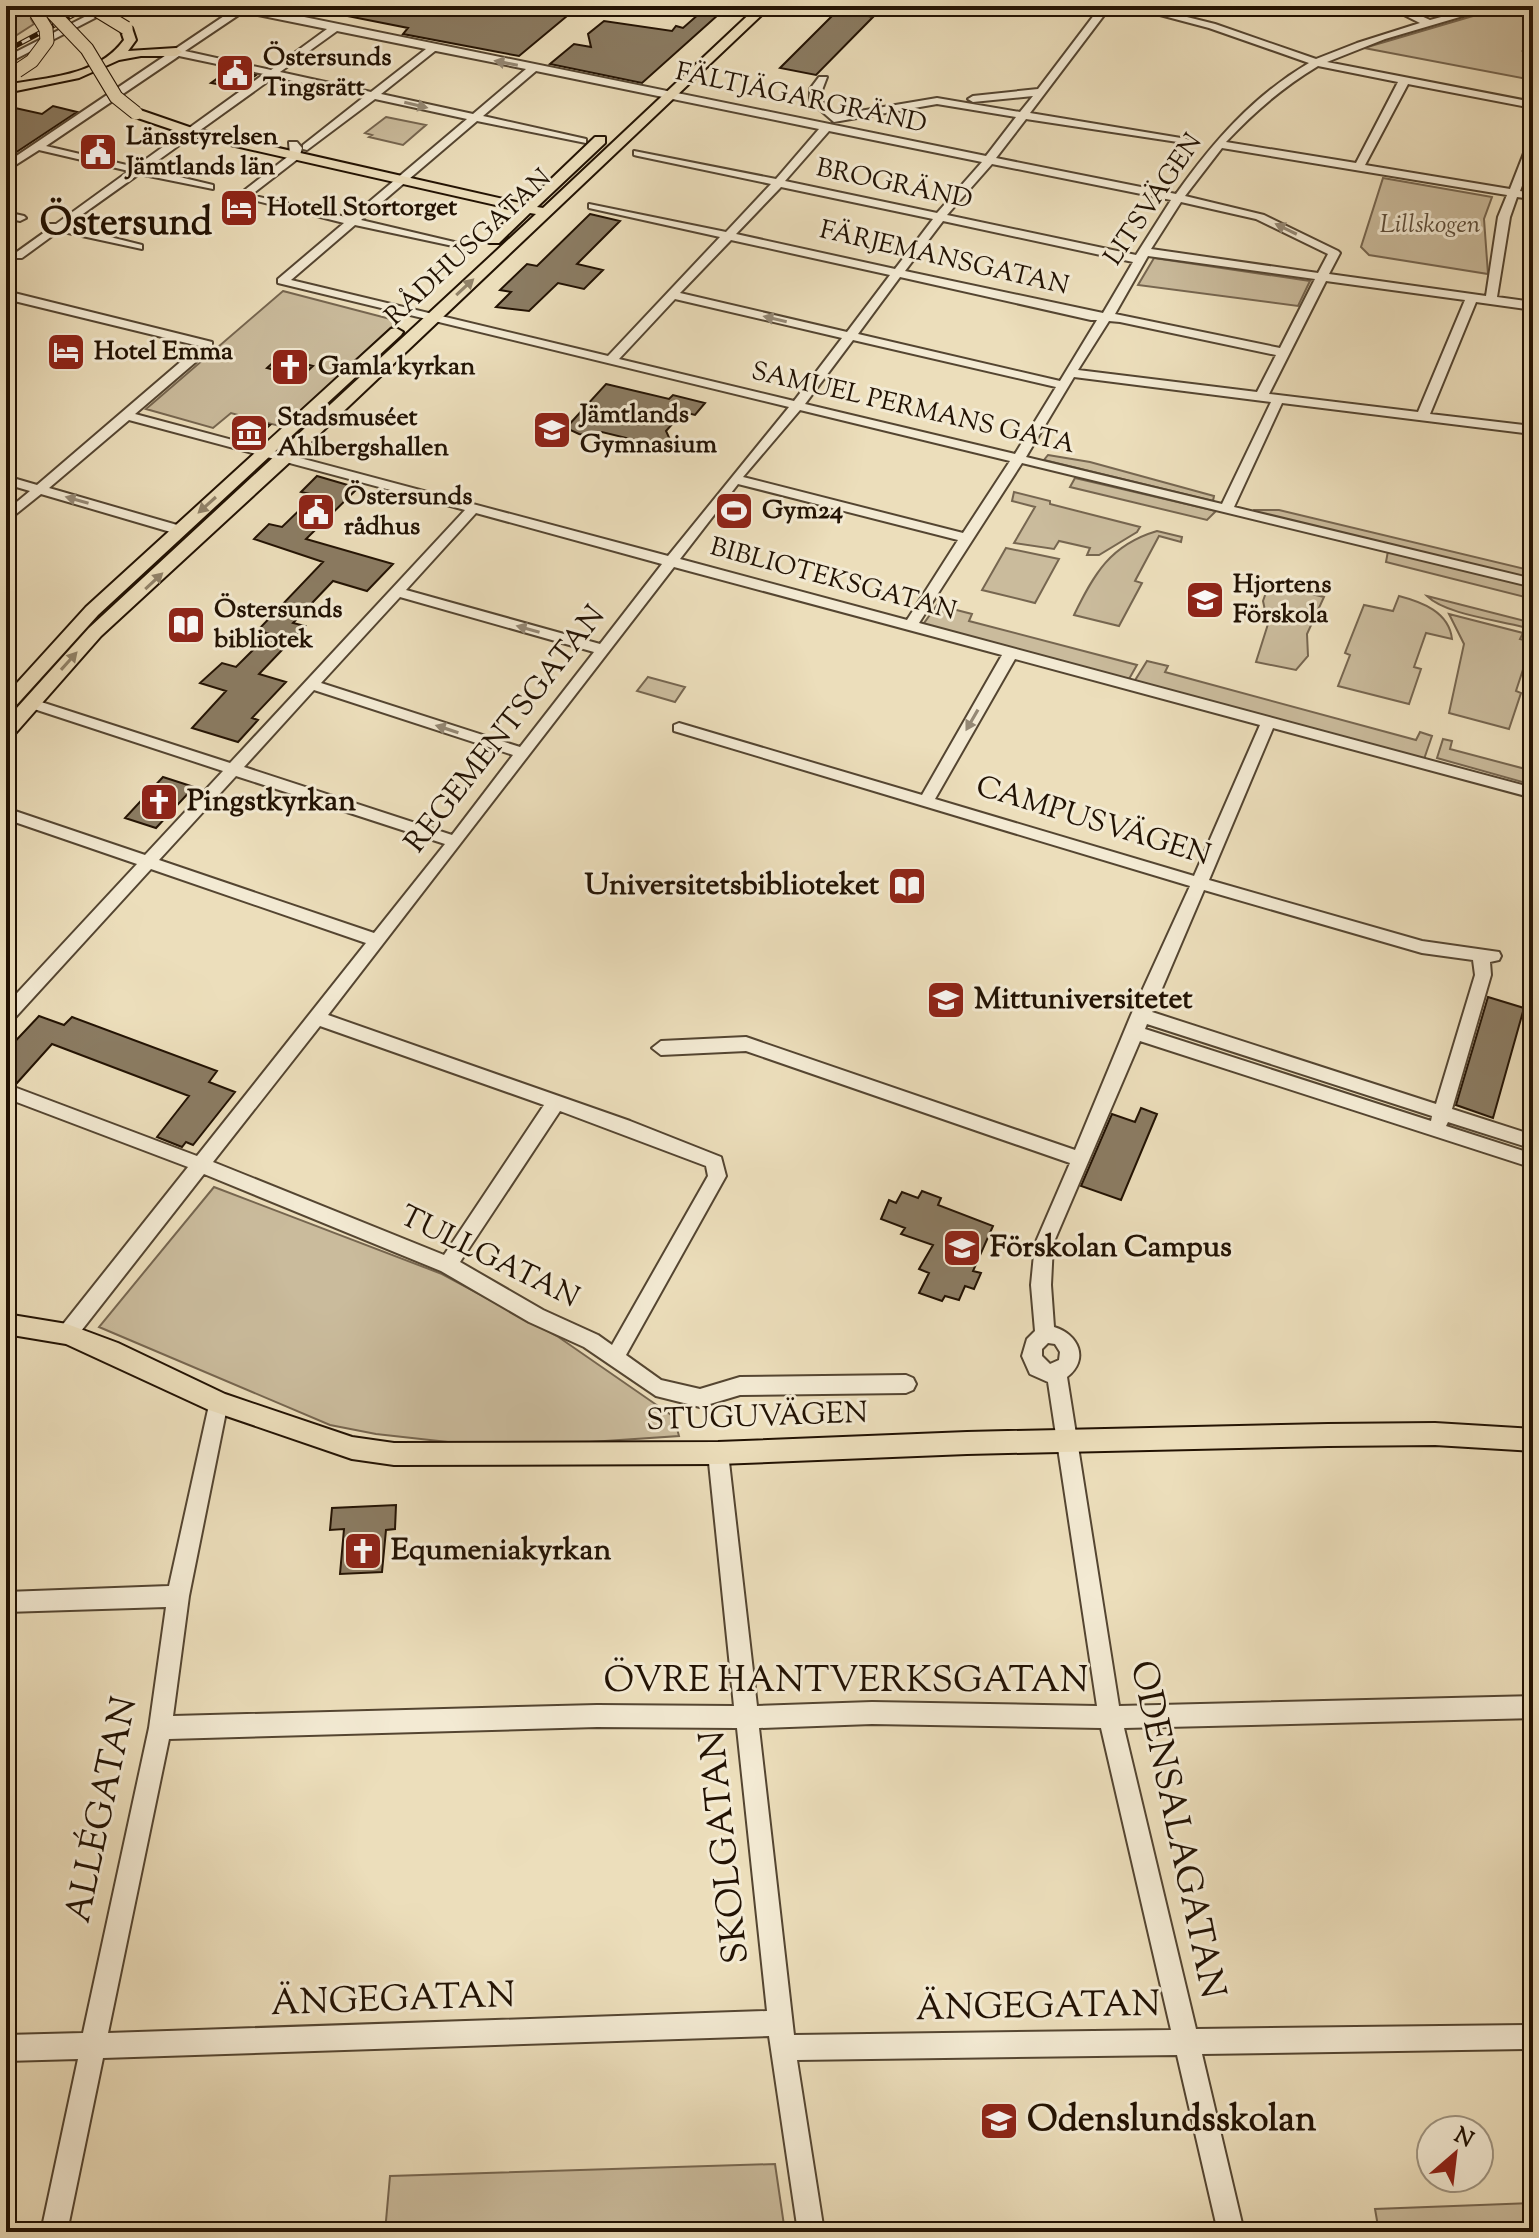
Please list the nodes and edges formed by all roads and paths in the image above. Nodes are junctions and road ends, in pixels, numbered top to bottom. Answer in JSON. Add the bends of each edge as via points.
{"nodes":[{"id":1,"x":32,"y":6,"type":"edge"},
{"id":2,"x":46,"y":6,"type":"edge"},
{"id":3,"x":60,"y":6,"type":"edge"},
{"id":4,"x":90,"y":6,"type":"edge"},
{"id":5,"x":113,"y":6,"type":"edge"},
{"id":6,"x":227,"y":6,"type":"edge"},
{"id":7,"x":765,"y":6,"type":"edge"},
{"id":8,"x":1106,"y":6,"type":"edge"},
{"id":9,"x":1131,"y":6,"type":"edge"},
{"id":10,"x":1391,"y":6,"type":"edge"},
{"id":11,"x":1492,"y":6,"type":"edge"},
{"id":12,"x":243,"y":7,"type":"edge"},
{"id":13,"x":1170,"y":9,"type":"edge"},
{"id":14,"x":1209,"y":13,"type":"dead end"},
{"id":15,"x":728,"y":21,"type":"dead end"},
{"id":16,"x":1430,"y":24,"type":"junction"},
{"id":17,"x":126,"y":28,"type":"junction"},
{"id":18,"x":335,"y":28,"type":"junction"},
{"id":19,"x":432,"y":49,"type":"junction"},
{"id":20,"x":176,"y":52,"type":"junction"},
{"id":21,"x":118,"y":57,"type":"junction"},
{"id":22,"x":6,"y":61,"type":"edge"},
{"id":23,"x":1317,"y":63,"type":"junction"},
{"id":24,"x":534,"y":68,"type":"junction"},
{"id":25,"x":273,"y":73,"type":"junction"},
{"id":26,"x":12,"y":74,"type":"edge"},
{"id":27,"x":823,"y":79,"type":"dead end"},
{"id":28,"x":1404,"y":81,"type":"junction"},
{"id":29,"x":6,"y":89,"type":"edge"},
{"id":30,"x":1039,"y":92,"type":"junction"},
{"id":31,"x":661,"y":93,"type":"junction"},
{"id":32,"x":373,"y":95,"type":"junction"},
{"id":33,"x":965,"y":105,"type":"junction"},
{"id":34,"x":1533,"y":105,"type":"edge"},
{"id":35,"x":631,"y":112,"type":"dead end"},
{"id":36,"x":1023,"y":114,"type":"junction"},
{"id":37,"x":476,"y":118,"type":"junction"},
{"id":38,"x":203,"y":124,"type":"junction"},
{"id":39,"x":826,"y":127,"type":"junction"},
{"id":40,"x":610,"y":131,"type":"dead end"},
{"id":41,"x":191,"y":132,"type":"junction"},
{"id":42,"x":582,"y":141,"type":"dead end"},
{"id":43,"x":1187,"y":142,"type":"dead end"},
{"id":44,"x":1533,"y":143,"type":"edge"},
{"id":45,"x":1219,"y":144,"type":"junction"},
{"id":46,"x":38,"y":147,"type":"junction"},
{"id":47,"x":298,"y":149,"type":"junction"},
{"id":48,"x":638,"y":153,"type":"dead end"},
{"id":49,"x":989,"y":160,"type":"junction"},
{"id":50,"x":1359,"y":167,"type":"junction"},
{"id":51,"x":6,"y":168,"type":"edge"},
{"id":52,"x":138,"y":170,"type":"junction"},
{"id":53,"x":409,"y":175,"type":"junction"},
{"id":54,"x":778,"y":183,"type":"junction"},
{"id":55,"x":209,"y":187,"type":"dead end"},
{"id":56,"x":1513,"y":192,"type":"junction"},
{"id":57,"x":1533,"y":196,"type":"edge"},
{"id":58,"x":1178,"y":198,"type":"junction"},
{"id":59,"x":542,"y":205,"type":"junction"},
{"id":60,"x":593,"y":206,"type":"dead end"},
{"id":61,"x":6,"y":215,"type":"edge"},
{"id":62,"x":940,"y":217,"type":"junction"},
{"id":63,"x":20,"y":218,"type":"dead end"},
{"id":64,"x":353,"y":222,"type":"junction"},
{"id":65,"x":52,"y":226,"type":"junction"},
{"id":66,"x":729,"y":235,"type":"junction"},
{"id":67,"x":138,"y":247,"type":"dead end"},
{"id":68,"x":463,"y":247,"type":"dead end"},
{"id":69,"x":18,"y":256,"type":"dead end"},
{"id":70,"x":1144,"y":256,"type":"junction"},
{"id":71,"x":898,"y":273,"type":"junction"},
{"id":72,"x":1324,"y":275,"type":"junction"},
{"id":73,"x":6,"y":295,"type":"edge"},
{"id":74,"x":672,"y":295,"type":"junction"},
{"id":75,"x":1472,"y":297,"type":"junction"},
{"id":76,"x":1491,"y":300,"type":"junction"},
{"id":77,"x":1533,"y":306,"type":"edge"},
{"id":78,"x":417,"y":314,"type":"junction"},
{"id":79,"x":1105,"y":317,"type":"junction"},
{"id":80,"x":433,"y":318,"type":"junction"},
{"id":81,"x":851,"y":336,"type":"junction"},
{"id":82,"x":1285,"y":353,"type":"junction"},
{"id":83,"x":609,"y":362,"type":"junction"},
{"id":84,"x":1066,"y":379,"type":"junction"},
{"id":85,"x":1262,"y":395,"type":"junction"},
{"id":86,"x":1279,"y":397,"type":"junction"},
{"id":87,"x":797,"y":405,"type":"junction"},
{"id":88,"x":126,"y":415,"type":"junction"},
{"id":89,"x":1423,"y":415,"type":"junction"},
{"id":90,"x":1533,"y":430,"type":"edge"},
{"id":91,"x":265,"y":453,"type":"junction"},
{"id":92,"x":285,"y":458,"type":"junction"},
{"id":93,"x":1018,"y":459,"type":"junction"},
{"id":94,"x":735,"y":479,"type":"junction"},
{"id":95,"x":6,"y":480,"type":"edge"},
{"id":96,"x":40,"y":489,"type":"junction"},
{"id":97,"x":475,"y":507,"type":"junction"},
{"id":98,"x":1227,"y":508,"type":"junction"},
{"id":99,"x":6,"y":518,"type":"edge"},
{"id":100,"x":179,"y":530,"type":"junction"},
{"id":101,"x":965,"y":538,"type":"junction"},
{"id":102,"x":673,"y":562,"type":"junction"},
{"id":103,"x":1533,"y":583,"type":"edge"},
{"id":104,"x":398,"y":592,"type":"junction"},
{"id":105,"x":910,"y":626,"type":"junction"},
{"id":106,"x":603,"y":650,"type":"junction"},
{"id":107,"x":1011,"y":653,"type":"junction"},
{"id":108,"x":313,"y":685,"type":"junction"},
{"id":109,"x":33,"y":704,"type":"junction"},
{"id":110,"x":6,"y":706,"type":"edge"},
{"id":111,"x":1268,"y":723,"type":"junction"},
{"id":112,"x":679,"y":728,"type":"dead end"},
{"id":113,"x":6,"y":732,"type":"edge"},
{"id":114,"x":522,"y":753,"type":"junction"},
{"id":115,"x":236,"y":769,"type":"junction"},
{"id":116,"x":1531,"y":793,"type":"edge"},
{"id":117,"x":927,"y":800,"type":"junction"},
{"id":118,"x":6,"y":813,"type":"edge"},
{"id":119,"x":454,"y":841,"type":"junction"},
{"id":120,"x":149,"y":862,"type":"junction"},
{"id":121,"x":1197,"y":883,"type":"junction"},
{"id":122,"x":375,"y":940,"type":"junction"},
{"id":123,"x":6,"y":1016,"type":"edge"},
{"id":124,"x":315,"y":1017,"type":"junction"},
{"id":125,"x":1137,"y":1024,"type":"junction"},
{"id":126,"x":661,"y":1048,"type":"dead end"},
{"id":127,"x":6,"y":1091,"type":"edge"},
{"id":128,"x":556,"y":1102,"type":"junction"},
{"id":129,"x":1440,"y":1121,"type":"junction"},
{"id":130,"x":1533,"y":1142,"type":"edge"},
{"id":131,"x":1079,"y":1159,"type":"junction"},
{"id":132,"x":1533,"y":1161,"type":"edge"},
{"id":133,"x":200,"y":1165,"type":"junction"},
{"id":134,"x":448,"y":1265,"type":"junction"},
{"id":135,"x":6,"y":1324,"type":"edge"},
{"id":136,"x":67,"y":1334,"type":"junction"},
{"id":137,"x":615,"y":1357,"type":"junction"},
{"id":138,"x":906,"y":1384,"type":"dead end"},
{"id":139,"x":218,"y":1402,"type":"junction"},
{"id":140,"x":1067,"y":1440,"type":"junction"},
{"id":141,"x":1533,"y":1440,"type":"edge"},
{"id":142,"x":718,"y":1453,"type":"junction"},
{"id":143,"x":178,"y":1596,"type":"junction"},
{"id":144,"x":6,"y":1602,"type":"edge"},
{"id":145,"x":1533,"y":1707,"type":"edge"},
{"id":146,"x":748,"y":1717,"type":"junction"},
{"id":147,"x":1110,"y":1717,"type":"junction"},
{"id":148,"x":160,"y":1728,"type":"junction"},
{"id":149,"x":782,"y":2035,"type":"junction"},
{"id":150,"x":1533,"y":2037,"type":"edge"},
{"id":151,"x":1186,"y":2042,"type":"junction"},
{"id":152,"x":91,"y":2046,"type":"junction"},
{"id":153,"x":6,"y":2048,"type":"edge"},
{"id":154,"x":54,"y":2232,"type":"edge"},
{"id":155,"x":811,"y":2232,"type":"edge"},
{"id":156,"x":1231,"y":2232,"type":"edge"}],
"edges":[{"from":1,"to":26,"type":"main road","bridge":true,"via":[[47,41],[32,61]]},
{"from":2,"to":41,"type":"main road","bridge":true,"via":[[80,40],[116,97],[136,113]]},
{"from":3,"to":38,"type":"main road","via":[[88,30],[127,88],[150,104]]},
{"from":4,"to":17,"type":"main road","bridge":true},
{"from":5,"to":22,"type":"street"},
{"from":6,"to":12,"type":"street","name":"FÄLTJÄGARGRÄND"},
{"from":7,"to":31,"type":"main road","name":"RÅDHUSGATAN"},
{"from":8,"to":30,"type":"street","name":"REGEMENTSGATAN"},
{"from":9,"to":13,"type":"street"},
{"from":10,"to":16,"type":"street"},
{"from":11,"to":16,"type":"street","name":"LITSVÄGEN"},
{"from":12,"to":18,"type":"street","name":"FÄLTJÄGARGRÄND"},
{"from":12,"to":20,"type":"street"},
{"from":13,"to":14,"type":"street"},
{"from":13,"to":23,"type":"street"},
{"from":15,"to":31,"type":"main road","name":"RÅDHUSGATAN"},
{"from":16,"to":23,"type":"street","name":"LITSVÄGEN"},
{"from":17,"to":20,"type":"main road","via":[[139,41]]},
{"from":17,"to":21,"type":"main road","via":[[130,40]]},
{"from":18,"to":19,"type":"street","name":"FÄLTJÄGARGRÄND"},
{"from":18,"to":25,"type":"street"},
{"from":24,"to":19,"type":"street","name":"FÄLTJÄGARGRÄND","one_way":true},
{"from":19,"to":32,"type":"street"},
{"from":20,"to":21,"type":"main road"},
{"from":20,"to":25,"type":"street"},
{"from":20,"to":46,"type":"street"},
{"from":21,"to":29,"type":"main road","via":[[88,70]]},
{"from":23,"to":28,"type":"street"},
{"from":23,"to":45,"type":"street","name":"LITSVÄGEN","via":[[1281,85]]},
{"from":24,"to":31,"type":"street","name":"FÄLTJÄGARGRÄND"},
{"from":24,"to":37,"type":"street"},
{"from":25,"to":32,"type":"street"},
{"from":25,"to":38,"type":"street"},
{"from":27,"to":33,"type":"street","via":[[814,99],[834,119],[937,101]]},
{"from":28,"to":34,"type":"street"},
{"from":28,"to":50,"type":"street"},
{"from":30,"to":33,"type":"street","via":[[977,98]]},
{"from":30,"to":36,"type":"street","name":"REGEMENTSGATAN"},
{"from":31,"to":35,"type":"main road","name":"RÅDHUSGATAN"},
{"from":31,"to":39,"type":"street","name":"FÄLTJÄGARGRÄND"},
{"from":31,"to":59,"type":"main road","name":"RÅDHUSGATAN"},
{"from":32,"to":37,"type":"street","one_way":true},
{"from":32,"to":47,"type":"street"},
{"from":33,"to":36,"type":"street"},
{"from":36,"to":43,"type":"street"},
{"from":36,"to":49,"type":"street","name":"REGEMENTSGATAN"},
{"from":37,"to":42,"type":"street"},
{"from":37,"to":53,"type":"street"},
{"from":38,"to":41,"type":"street"},
{"from":38,"to":47,"type":"main road"},
{"from":39,"to":49,"type":"street","name":"FÄLTJÄGARGRÄND"},
{"from":39,"to":54,"type":"street"},
{"from":40,"to":59,"type":"main road","name":"RÅDHUSGATAN"},
{"from":41,"to":47,"type":"main road"},
{"from":41,"to":52,"type":"street"},
{"from":44,"to":56,"type":"street"},
{"from":45,"to":50,"type":"street"},
{"from":45,"to":58,"type":"street","name":"LITSVÄGEN"},
{"from":46,"to":51,"type":"street"},
{"from":46,"to":52,"type":"street"},
{"from":47,"to":53,"type":"main road"},
{"from":47,"to":64,"type":"street","via":[[242,196]]},
{"from":48,"to":54,"type":"street","name":"BROGRÄND"},
{"from":49,"to":58,"type":"street","name":"FÄLTJÄGARGRÄND"},
{"from":49,"to":62,"type":"street","name":"REGEMENTSGATAN"},
{"from":50,"to":56,"type":"street"},
{"from":52,"to":55,"type":"street"},
{"from":52,"to":65,"type":"street"},
{"from":53,"to":59,"type":"main road"},
{"from":53,"to":64,"type":"street"},
{"from":54,"to":62,"type":"street","name":"BROGRÄND"},
{"from":54,"to":66,"type":"street"},
{"from":56,"to":57,"type":"street"},
{"from":56,"to":76,"type":"street"},
{"from":58,"to":70,"type":"street","name":"LITSVÄGEN"},
{"from":72,"to":58,"type":"street","name":"FÄLTJÄGARGRÄND","one_way":true,"via":[[1334,253],[1260,217]]},
{"from":59,"to":78,"type":"main road","name":"RÅDHUSGATAN"},
{"from":80,"to":59,"type":"main road","name":"RÅDHUSGATAN","one_way":true},
{"from":60,"to":66,"type":"street","name":"FÄRJEMANSGATAN"},
{"from":61,"to":63,"type":"street"},
{"from":62,"to":70,"type":"street","name":"BROGRÄND"},
{"from":62,"to":71,"type":"street","name":"REGEMENTSGATAN"},
{"from":64,"to":68,"type":"street"},
{"from":64,"to":78,"type":"street","name":"SAMUEL PERMANS GATA","via":[[282,281]]},
{"from":65,"to":67,"type":"street"},
{"from":65,"to":69,"type":"street"},
{"from":66,"to":71,"type":"street","name":"FÄRJEMANSGATAN"},
{"from":66,"to":74,"type":"street"},
{"from":70,"to":72,"type":"street","name":"BROGRÄND"},
{"from":70,"to":79,"type":"street","name":"LITSVÄGEN"},
{"from":71,"to":79,"type":"street","name":"FÄRJEMANSGATAN"},
{"from":71,"to":81,"type":"street","name":"REGEMENTSGATAN"},
{"from":72,"to":75,"type":"street","name":"BROGRÄND"},
{"from":72,"to":82,"type":"street"},
{"from":73,"to":88,"type":"street","via":[[208,345]]},
{"from":81,"to":74,"type":"street","one_way":true},
{"from":74,"to":83,"type":"street"},
{"from":75,"to":76,"type":"street","name":"BROGRÄND"},
{"from":75,"to":89,"type":"street"},
{"from":76,"to":77,"type":"street","name":"BROGRÄND"},
{"from":78,"to":80,"type":"street","name":"SAMUEL PERMANS GATA"},
{"from":78,"to":91,"type":"main road","name":"RÅDHUSGATAN"},
{"from":79,"to":82,"type":"street","name":"FÄRJEMANSGATAN"},
{"from":79,"to":84,"type":"street","name":"LITSVÄGEN"},
{"from":80,"to":83,"type":"street","name":"SAMUEL PERMANS GATA"},
{"from":80,"to":92,"type":"main road","name":"RÅDHUSGATAN"},
{"from":81,"to":84,"type":"street"},
{"from":81,"to":87,"type":"street","name":"REGEMENTSGATAN"},
{"from":82,"to":85,"type":"street"},
{"from":83,"to":87,"type":"street","name":"SAMUEL PERMANS GATA"},
{"from":84,"to":85,"type":"street"},
{"from":84,"to":93,"type":"street","name":"LITSVÄGEN"},
{"from":85,"to":86,"type":"street"},
{"from":86,"to":89,"type":"street"},
{"from":86,"to":98,"type":"street"},
{"from":87,"to":93,"type":"street","name":"SAMUEL PERMANS GATA"},
{"from":87,"to":94,"type":"street","name":"REGEMENTSGATAN"},
{"from":88,"to":91,"type":"street","name":"BIBLIOTEKSGATAN"},
{"from":88,"to":96,"type":"street"},
{"from":89,"to":90,"type":"street"},
{"from":91,"to":92,"type":"street","name":"BIBLIOTEKSGATAN"},
{"from":91,"to":100,"type":"main road","name":"RÅDHUSGATAN","one_way":true},
{"from":92,"to":97,"type":"street","name":"BIBLIOTEKSGATAN"},
{"from":109,"to":92,"type":"main road","name":"RÅDHUSGATAN","one_way":true,"via":[[95,632]]},
{"from":93,"to":98,"type":"street","name":"SAMUEL PERMANS GATA"},
{"from":93,"to":101,"type":"street","name":"LITSVÄGEN"},
{"from":94,"to":101,"type":"street"},
{"from":94,"to":102,"type":"street","name":"REGEMENTSGATAN"},
{"from":95,"to":96,"type":"street"},
{"from":96,"to":99,"type":"street"},
{"from":100,"to":96,"type":"street","one_way":true},
{"from":97,"to":102,"type":"street","name":"BIBLIOTEKSGATAN"},
{"from":97,"to":104,"type":"street"},
{"from":98,"to":103,"type":"street","name":"SAMUEL PERMANS GATA"},
{"from":100,"to":110,"type":"main road","name":"RÅDHUSGATAN","via":[[77,626]]},
{"from":101,"to":105,"type":"street","name":"LITSVÄGEN"},
{"from":102,"to":105,"type":"street","name":"BIBLIOTEKSGATAN"},
{"from":102,"to":106,"type":"street","name":"REGEMENTSGATAN"},
{"from":106,"to":104,"type":"street","one_way":true},
{"from":104,"to":108,"type":"street"},
{"from":105,"to":107,"type":"street","name":"BIBLIOTEKSGATAN"},
{"from":106,"to":114,"type":"street","name":"REGEMENTSGATAN"},
{"from":107,"to":111,"type":"street","name":"BIBLIOTEKSGATAN"},
{"from":107,"to":117,"type":"street","one_way":true},
{"from":114,"to":108,"type":"street","one_way":true},
{"from":108,"to":115,"type":"street"},
{"from":109,"to":113,"type":"main road","name":"RÅDHUSGATAN"},
{"from":109,"to":115,"type":"street"},
{"from":111,"to":116,"type":"street","name":"BIBLIOTEKSGATAN"},
{"from":111,"to":121,"type":"street"},
{"from":112,"to":117,"type":"street","name":"CAMPUSVÄGEN"},
{"from":114,"to":119,"type":"street","name":"REGEMENTSGATAN"},
{"from":115,"to":119,"type":"street"},
{"from":115,"to":120,"type":"street"},
{"from":117,"to":121,"type":"street","name":"CAMPUSVÄGEN"},
{"from":118,"to":120,"type":"street"},
{"from":119,"to":122,"type":"street","name":"REGEMENTSGATAN"},
{"from":120,"to":122,"type":"street"},
{"from":120,"to":123,"type":"street"},
{"from":121,"to":125,"type":"street"},
{"from":121,"to":129,"type":"street","name":"CAMPUSVÄGEN","via":[[1422,947],[1487,955]]},
{"from":122,"to":124,"type":"street","name":"REGEMENTSGATAN"},
{"from":124,"to":128,"type":"street"},
{"from":124,"to":133,"type":"street","name":"REGEMENTSGATAN"},
{"from":125,"to":129,"type":"street"},
{"from":125,"to":131,"type":"street"},
{"from":126,"to":131,"type":"street","via":[[746,1044]]},
{"from":127,"to":133,"type":"street","name":"TULLGATAN"},
{"from":128,"to":134,"type":"street"},
{"from":128,"to":137,"type":"street","via":[[715,1162],[717,1176]]},
{"from":129,"to":130,"type":"street"},
{"from":129,"to":132,"type":"street"},
{"from":131,"to":140,"type":"street","name":"ODENSALAGATAN","via":[[1044,1244],[1045,1336],[1034,1342],[1030,1353],[1042,1369],[1056,1371]]},
{"from":133,"to":134,"type":"street","name":"TULLGATAN"},
{"from":133,"to":136,"type":"street","name":"REGEMENTSGATAN"},
{"from":134,"to":137,"type":"street","name":"TULLGATAN"},
{"from":135,"to":136,"type":"main road","name":"STUGUVÄGEN"},
{"from":136,"to":139,"type":"main road","name":"STUGUVÄGEN"},
{"from":137,"to":138,"type":"street","name":"TULLGATAN","via":[[656,1387],[700,1398],[740,1386]]},
{"from":139,"to":142,"type":"main road","name":"STUGUVÄGEN","via":[[352,1448],[394,1454]]},
{"from":139,"to":143,"type":"street","name":"ALLÉGATAN"},
{"from":140,"to":141,"type":"main road","name":"STUGUVÄGEN","via":[[1435,1434]]},
{"from":140,"to":142,"type":"main road","name":"STUGUVÄGEN"},
{"from":140,"to":147,"type":"street","name":"ODENSALAGATAN"},
{"from":142,"to":146,"type":"street","name":"SKOLGATAN"},
{"from":143,"to":144,"type":"street"},
{"from":143,"to":148,"type":"street","name":"ALLÉGATAN"},
{"from":145,"to":147,"type":"street","name":"ÖVRE HANTVERKSGATAN"},
{"from":146,"to":147,"type":"street","name":"ÖVRE HANTVERKSGATAN"},
{"from":146,"to":148,"type":"street","name":"ÖVRE HANTVERKSGATAN"},
{"from":146,"to":149,"type":"street","name":"SKOLGATAN"},
{"from":147,"to":151,"type":"street","name":"ODENSALAGATAN"},
{"from":148,"to":152,"type":"street","name":"ALLÉGATAN"},
{"from":149,"to":151,"type":"street","name":"ÄNGEGATAN"},
{"from":149,"to":152,"type":"street","name":"ÄNGEGATAN"},
{"from":149,"to":155,"type":"street","name":"SKOLGATAN"},
{"from":150,"to":151,"type":"street","name":"ÄNGEGATAN"},
{"from":151,"to":156,"type":"street","name":"ODENSALAGATAN"},
{"from":152,"to":153,"type":"street","name":"ÄNGEGATAN"},
{"from":152,"to":154,"type":"street","name":"ALLÉGATAN"}]}
